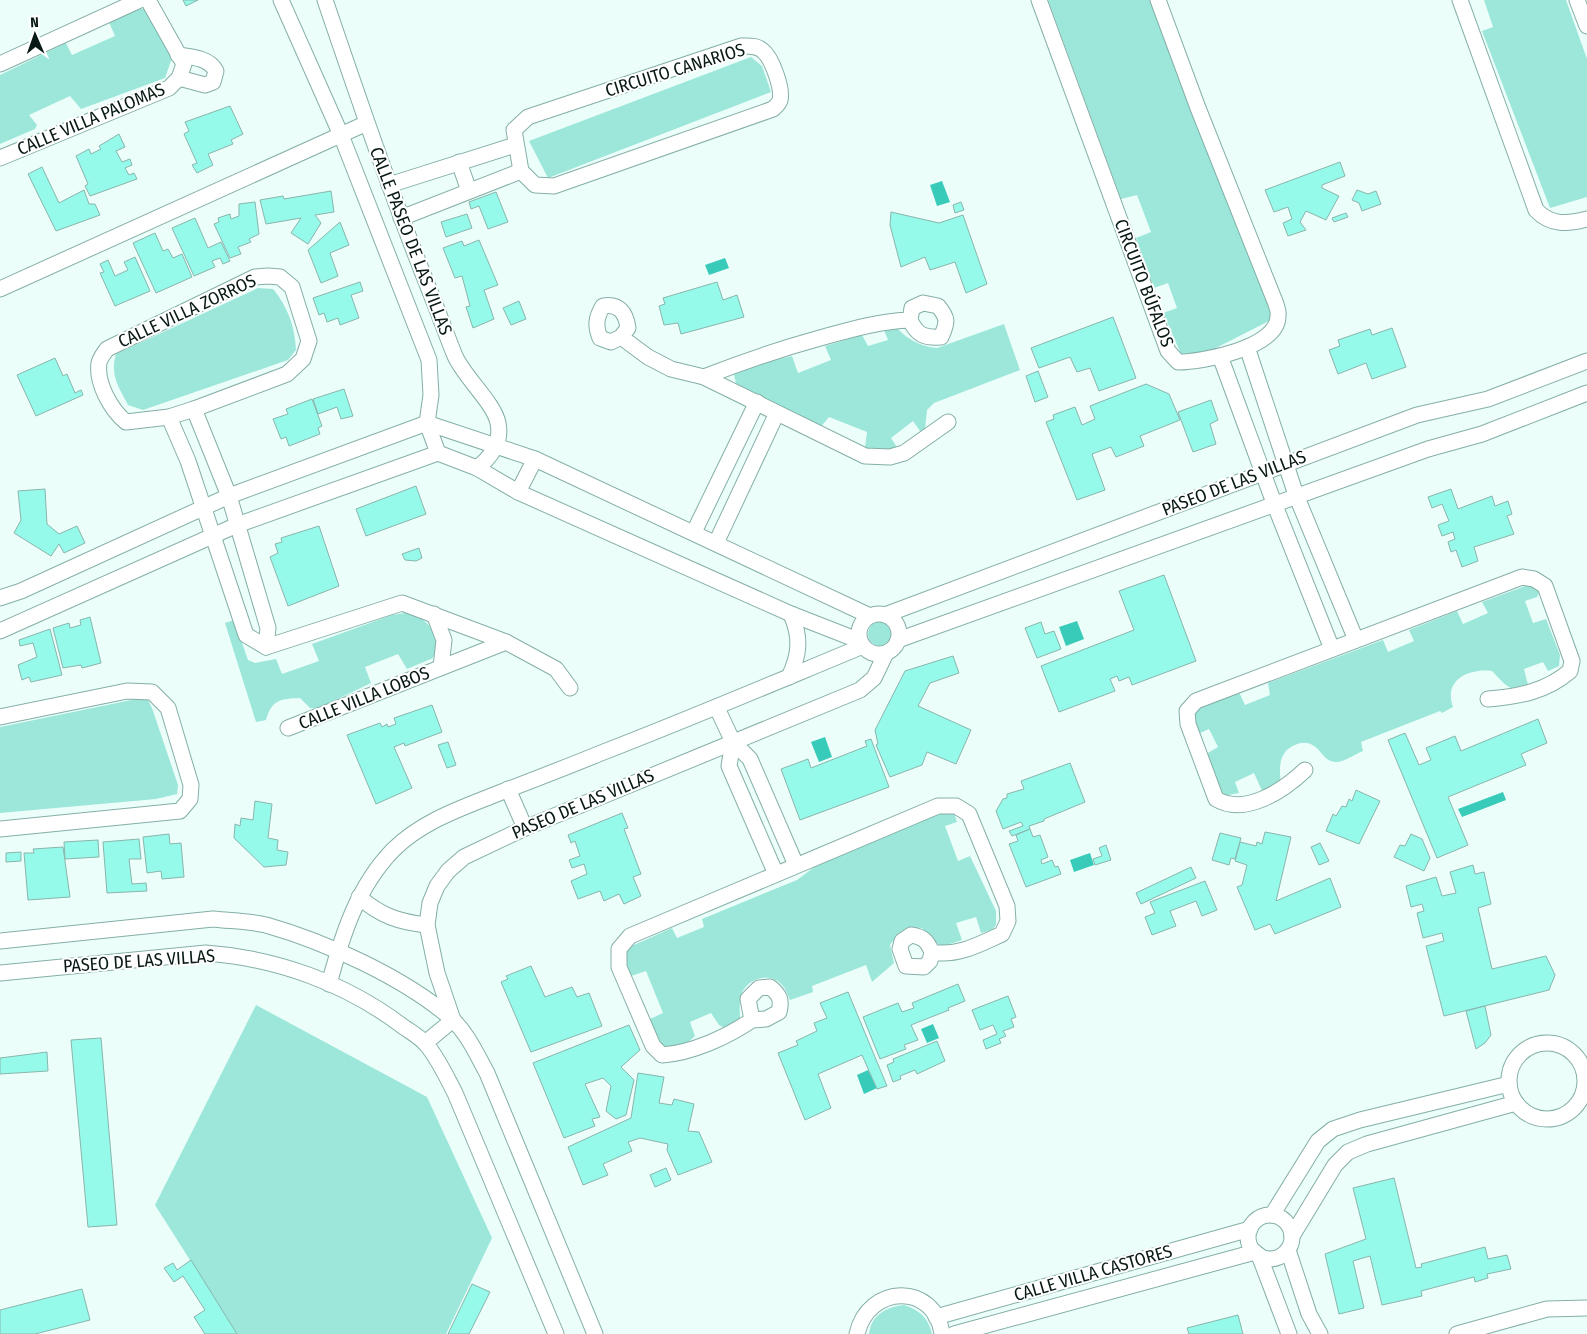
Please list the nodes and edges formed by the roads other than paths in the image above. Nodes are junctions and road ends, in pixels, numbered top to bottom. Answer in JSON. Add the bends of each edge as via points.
{"nodes":[{"id":1,"x":140,"y":0,"type":"edge"},
{"id":2,"x":148,"y":0,"type":"edge"},
{"id":3,"x":281,"y":0,"type":"edge"},
{"id":4,"x":325,"y":0,"type":"edge"},
{"id":5,"x":1039,"y":0,"type":"edge"},
{"id":6,"x":1158,"y":0,"type":"edge"},
{"id":7,"x":1460,"y":0,"type":"edge"},
{"id":8,"x":1577,"y":0,"type":"edge"},
{"id":9,"x":119,"y":4,"type":"edge"},
{"id":10,"x":1587,"y":26,"type":"edge"},
{"id":11,"x":178,"y":55,"type":"junction"},
{"id":12,"x":0,"y":64,"type":"edge"},
{"id":13,"x":179,"y":78,"type":"junction"},
{"id":14,"x":367,"y":123,"type":"junction"},
{"id":15,"x":341,"y":135,"type":"junction"},
{"id":16,"x":515,"y":145,"type":"junction"},
{"id":17,"x":0,"y":158,"type":"edge"},
{"id":18,"x":459,"y":162,"type":"junction"},
{"id":19,"x":521,"y":171,"type":"junction"},
{"id":20,"x":389,"y":186,"type":"junction"},
{"id":21,"x":470,"y":191,"type":"junction"},
{"id":22,"x":400,"y":218,"type":"junction"},
{"id":23,"x":1586,"y":223,"type":"edge"},
{"id":24,"x":0,"y":289,"type":"edge"},
{"id":25,"x":910,"y":320,"type":"dead end"},
{"id":26,"x":621,"y":337,"type":"dead end"},
{"id":27,"x":1247,"y":347,"type":"junction"},
{"id":28,"x":1220,"y":356,"type":"junction"},
{"id":29,"x":1587,"y":361,"type":"edge"},
{"id":30,"x":704,"y":377,"type":"junction"},
{"id":31,"x":1587,"y":393,"type":"edge"},
{"id":32,"x":1263,"y":396,"type":"junction"},
{"id":33,"x":757,"y":402,"type":"junction"},
{"id":34,"x":1239,"y":406,"type":"junction"},
{"id":35,"x":194,"y":409,"type":"junction"},
{"id":36,"x":777,"y":413,"type":"junction"},
{"id":37,"x":169,"y":418,"type":"junction"},
{"id":38,"x":948,"y":422,"type":"dead end"},
{"id":39,"x":427,"y":423,"type":"junction"},
{"id":40,"x":496,"y":445,"type":"junction"},
{"id":41,"x":210,"y":452,"type":"junction"},
{"id":42,"x":438,"y":453,"type":"junction"},
{"id":43,"x":730,"y":457,"type":"junction"},
{"id":44,"x":535,"y":459,"type":"junction"},
{"id":45,"x":188,"y":461,"type":"junction"},
{"id":46,"x":1284,"y":464,"type":"junction"},
{"id":47,"x":751,"y":467,"type":"junction"},
{"id":48,"x":477,"y":468,"type":"junction"},
{"id":49,"x":1263,"y":472,"type":"junction"},
{"id":50,"x":518,"y":492,"type":"junction"},
{"id":51,"x":1296,"y":495,"type":"junction"},
{"id":52,"x":229,"y":496,"type":"junction"},
{"id":53,"x":1274,"y":503,"type":"junction"},
{"id":54,"x":203,"y":508,"type":"junction"},
{"id":55,"x":237,"y":525,"type":"junction"},
{"id":56,"x":694,"y":532,"type":"junction"},
{"id":57,"x":213,"y":535,"type":"junction"},
{"id":58,"x":716,"y":542,"type":"junction"},
{"id":59,"x":21,"y":591,"type":"junction"},
{"id":60,"x":258,"y":593,"type":"junction"},
{"id":61,"x":0,"y":598,"type":"edge"},
{"id":62,"x":234,"y":600,"type":"junction"},
{"id":63,"x":434,"y":614,"type":"junction"},
{"id":64,"x":791,"y":614,"type":"junction"},
{"id":65,"x":877,"y":615,"type":"junction"},
{"id":66,"x":32,"y":616,"type":"junction"},
{"id":67,"x":0,"y":631,"type":"edge"},
{"id":68,"x":898,"y":640,"type":"junction"},
{"id":69,"x":1356,"y":640,"type":"junction"},
{"id":70,"x":506,"y":642,"type":"junction"},
{"id":71,"x":861,"y":644,"type":"junction"},
{"id":72,"x":266,"y":647,"type":"junction"},
{"id":73,"x":1332,"y":649,"type":"junction"},
{"id":74,"x":886,"y":653,"type":"junction"},
{"id":75,"x":441,"y":667,"type":"junction"},
{"id":76,"x":789,"y":677,"type":"junction"},
{"id":77,"x":570,"y":688,"type":"dead end"},
{"id":78,"x":1488,"y":699,"type":"dead end"},
{"id":79,"x":717,"y":708,"type":"junction"},
{"id":80,"x":0,"y":717,"type":"edge"},
{"id":81,"x":288,"y":728,"type":"dead end"},
{"id":82,"x":732,"y":742,"type":"junction"},
{"id":83,"x":1305,"y":770,"type":"dead end"},
{"id":84,"x":508,"y":789,"type":"junction"},
{"id":85,"x":770,"y":805,"type":"junction"},
{"id":86,"x":750,"y":814,"type":"junction"},
{"id":87,"x":525,"y":828,"type":"junction"},
{"id":88,"x":0,"y":829,"type":"edge"},
{"id":89,"x":796,"y":865,"type":"junction"},
{"id":90,"x":776,"y":874,"type":"junction"},
{"id":91,"x":359,"y":898,"type":"junction"},
{"id":92,"x":427,"y":925,"type":"junction"},
{"id":93,"x":0,"y":941,"type":"edge"},
{"id":94,"x":338,"y":952,"type":"junction"},
{"id":95,"x":932,"y":952,"type":"dead end"},
{"id":96,"x":0,"y":973,"type":"edge"},
{"id":97,"x":329,"y":984,"type":"junction"},
{"id":98,"x":453,"y":1020,"type":"junction"},
{"id":99,"x":752,"y":1020,"type":"dead end"},
{"id":100,"x":425,"y":1043,"type":"junction"},
{"id":101,"x":1509,"y":1084,"type":"junction"},
{"id":102,"x":1516,"y":1103,"type":"junction"},
{"id":103,"x":1272,"y":1215,"type":"junction"},
{"id":104,"x":1250,"y":1229,"type":"junction"},
{"id":105,"x":1290,"y":1243,"type":"junction"},
{"id":106,"x":1257,"y":1254,"type":"junction"},
{"id":107,"x":1587,"y":1308,"type":"edge"},
{"id":108,"x":936,"y":1317,"type":"junction"},
{"id":109,"x":556,"y":1334,"type":"edge"},
{"id":110,"x":595,"y":1334,"type":"edge"},
{"id":111,"x":857,"y":1334,"type":"edge"},
{"id":112,"x":942,"y":1334,"type":"edge"},
{"id":113,"x":954,"y":1334,"type":"edge"},
{"id":114,"x":1288,"y":1334,"type":"edge"},
{"id":115,"x":1320,"y":1334,"type":"edge"},
{"id":116,"x":1456,"y":1334,"type":"edge"}],
"edges":[{"from":1,"to":9,"type":"street"},
{"from":2,"to":11,"type":"street","name":"CALLE VILLA PALOMAS"},
{"from":3,"to":15,"type":"street","name":"CALLE PASEO DE LAS VILLAS"},
{"from":4,"to":14,"type":"street","name":"CALLE PASEO DE LAS VILLAS"},
{"from":5,"to":28,"type":"street","name":"CIRCUITO BÚFALOS","via":[[1168,352],[1178,362]]},
{"from":6,"to":27,"type":"street","name":"CIRCUITO BÚFALOS","via":[[1276,304],[1279,317],[1274,329]]},
{"from":7,"to":23,"type":"street","via":[[1536,210],[1544,219],[1555,222]]},
{"from":8,"to":10,"type":"street"},
{"from":9,"to":12,"type":"street"},
{"from":11,"to":13,"type":"street","name":"CALLE VILLA PALOMAS","via":[[184,64]]},
{"from":11,"to":13,"type":"street","name":"CALLE VILLA PALOMAS","via":[[212,64],[216,71],[213,82],[205,85]]},
{"from":13,"to":17,"type":"street","name":"CALLE VILLA PALOMAS","via":[[169,88]]},
{"from":14,"to":15,"type":"street"},
{"from":14,"to":20,"type":"street","name":"CALLE PASEO DE LAS VILLAS"},
{"from":15,"to":24,"type":"street"},
{"from":15,"to":39,"type":"street","name":"CALLE PASEO DE LAS VILLAS","via":[[429,360],[431,395]]},
{"from":16,"to":18,"type":"street"},
{"from":16,"to":19,"type":"street","name":"CIRCUITO CANARIOS"},
{"from":16,"to":19,"type":"street","name":"CIRCUITO CANARIOS","via":[[514,130],[528,117],[740,46],[754,46],[764,52],[781,92],[780,102],[773,109],[554,186],[535,185]]},
{"from":18,"to":20,"type":"street"},
{"from":18,"to":21,"type":"street"},
{"from":19,"to":21,"type":"street"},
{"from":20,"to":22,"type":"street","name":"CALLE PASEO DE LAS VILLAS"},
{"from":21,"to":22,"type":"street"},
{"from":22,"to":40,"type":"street","name":"CALLE PASEO DE LAS VILLAS","via":[[456,357],[495,413],[499,433]]},
{"from":25,"to":30,"type":"street","via":[[893,320],[850,330],[756,356]]},
{"from":26,"to":30,"type":"street","via":[[648,357],[671,368]]},
{"from":27,"to":28,"type":"street","name":"CIRCUITO BÚFALOS"},
{"from":27,"to":32,"type":"street"},
{"from":28,"to":34,"type":"street"},
{"from":29,"to":46,"type":"street","name":"PASEO DE LAS VILLAS","via":[[1488,398],[1418,415]]},
{"from":30,"to":33,"type":"street"},
{"from":31,"to":51,"type":"street","name":"PASEO DE LAS VILLAS","via":[[1482,434],[1428,449]]},
{"from":32,"to":34,"type":"street"},
{"from":32,"to":46,"type":"street"},
{"from":33,"to":36,"type":"street"},
{"from":33,"to":43,"type":"street"},
{"from":34,"to":49,"type":"street"},
{"from":35,"to":37,"type":"street","name":"CALLE VILLA ZORROS"},
{"from":35,"to":37,"type":"street","name":"CALLE VILLA ZORROS","via":[[287,374],[303,359],[309,341],[292,287],[280,277],[255,277],[107,349],[99,361],[99,377],[114,412],[126,422]]},
{"from":35,"to":41,"type":"street"},
{"from":36,"to":38,"type":"street","via":[[865,456],[890,457],[904,453]]},
{"from":36,"to":47,"type":"street"},
{"from":37,"to":45,"type":"street"},
{"from":39,"to":40,"type":"street"},
{"from":39,"to":42,"type":"street","name":"CALLE PASEO DE LAS VILLAS"},
{"from":39,"to":52,"type":"street"},
{"from":40,"to":44,"type":"street"},
{"from":40,"to":48,"type":"street"},
{"from":41,"to":45,"type":"street"},
{"from":41,"to":52,"type":"street"},
{"from":42,"to":48,"type":"street"},
{"from":42,"to":55,"type":"street"},
{"from":43,"to":47,"type":"street"},
{"from":43,"to":56,"type":"street"},
{"from":44,"to":50,"type":"street"},
{"from":44,"to":56,"type":"street"},
{"from":45,"to":54,"type":"street"},
{"from":46,"to":49,"type":"street","name":"PASEO DE LAS VILLAS"},
{"from":46,"to":51,"type":"street"},
{"from":47,"to":58,"type":"street"},
{"from":48,"to":50,"type":"street"},
{"from":49,"to":53,"type":"street"},
{"from":49,"to":65,"type":"street","name":"PASEO DE LAS VILLAS"},
{"from":50,"to":64,"type":"street"},
{"from":51,"to":53,"type":"street","name":"PASEO DE LAS VILLAS"},
{"from":51,"to":69,"type":"street"},
{"from":52,"to":54,"type":"street"},
{"from":52,"to":55,"type":"street"},
{"from":53,"to":68,"type":"street","name":"PASEO DE LAS VILLAS"},
{"from":53,"to":73,"type":"street"},
{"from":54,"to":57,"type":"street"},
{"from":54,"to":59,"type":"street"},
{"from":55,"to":57,"type":"street"},
{"from":55,"to":60,"type":"street"},
{"from":56,"to":58,"type":"street"},
{"from":57,"to":62,"type":"street"},
{"from":57,"to":66,"type":"street"},
{"from":58,"to":65,"type":"street"},
{"from":59,"to":61,"type":"street"},
{"from":59,"to":66,"type":"street"},
{"from":60,"to":62,"type":"street"},
{"from":60,"to":72,"type":"street","via":[[268,628]]},
{"from":62,"to":72,"type":"street","via":[[246,635]]},
{"from":63,"to":70,"type":"street"},
{"from":63,"to":72,"type":"street","via":[[402,603]]},
{"from":63,"to":75,"type":"street","name":"CALLE VILLA LOBOS","via":[[444,640]]},
{"from":64,"to":71,"type":"street"},
{"from":64,"to":76,"type":"street","via":[[799,646]]},
{"from":65,"to":68,"type":"street","via":[[897,624]]},
{"from":65,"to":71,"type":"street","via":[[865,619],[859,630]]},
{"from":66,"to":67,"type":"street"},
{"from":68,"to":74,"type":"street","via":[[896,646]]},
{"from":69,"to":73,"type":"street"},
{"from":69,"to":78,"type":"street","via":[[1522,578],[1534,579],[1544,586],[1572,661],[1570,671],[1561,679],[1526,694]]},
{"from":70,"to":75,"type":"street","name":"CALLE VILLA LOBOS"},
{"from":70,"to":77,"type":"street","via":[[556,669]]},
{"from":71,"to":74,"type":"street","via":[[873,653]]},
{"from":71,"to":76,"type":"street"},
{"from":73,"to":83,"type":"street","via":[[1196,701],[1187,711],[1188,724],[1216,798],[1226,805],[1244,804],[1278,792]]},
{"from":74,"to":82,"type":"street","name":"PASEO DE LAS VILLAS","via":[[874,678],[860,690]]},
{"from":75,"to":81,"type":"street","name":"CALLE VILLA LOBOS"},
{"from":76,"to":79,"type":"street"},
{"from":79,"to":82,"type":"street"},
{"from":79,"to":84,"type":"street"},
{"from":80,"to":88,"type":"street","via":[[127,691],[152,692],[168,708],[191,785],[190,799],[180,811]]},
{"from":82,"to":85,"type":"street","via":[[750,759]]},
{"from":82,"to":86,"type":"street","via":[[729,766]]},
{"from":82,"to":87,"type":"street","name":"PASEO DE LAS VILLAS"},
{"from":84,"to":87,"type":"street"},
{"from":84,"to":91,"type":"street","via":[[419,828],[393,850],[372,875]]},
{"from":85,"to":86,"type":"street"},
{"from":85,"to":89,"type":"street"},
{"from":86,"to":90,"type":"street"},
{"from":87,"to":92,"type":"street","name":"PASEO DE LAS VILLAS","via":[[464,857],[448,871],[430,903]]},
{"from":89,"to":90,"type":"street"},
{"from":89,"to":95,"type":"street","via":[[938,806],[956,806],[969,814],[1007,906],[1008,921],[1002,934],[970,949],[943,954]]},
{"from":90,"to":99,"type":"street","via":[[630,936],[619,949],[619,968],[653,1046],[662,1055],[677,1054],[738,1030]]},
{"from":91,"to":92,"type":"street","via":[[391,919]]},
{"from":91,"to":94,"type":"street"},
{"from":92,"to":98,"type":"street","name":"PASEO DE LAS VILLAS","via":[[437,973]]},
{"from":93,"to":94,"type":"street","name":"PASEO DE LAS VILLAS","via":[[213,919],[266,925]]},
{"from":94,"to":97,"type":"street"},
{"from":94,"to":98,"type":"street","name":"PASEO DE LAS VILLAS","via":[[397,981]]},
{"from":96,"to":97,"type":"street","name":"PASEO DE LAS VILLAS","via":[[206,953],[262,960],[295,969]]},
{"from":97,"to":100,"type":"street","name":"PASEO DE LAS VILLAS","via":[[389,1016]]},
{"from":98,"to":100,"type":"street"},
{"from":98,"to":110,"type":"street","via":[[487,1073]]},
{"from":100,"to":109,"type":"street","name":"PASEO DE LAS VILLAS","via":[[455,1093]]},
{"from":101,"to":102,"type":"street"},
{"from":101,"to":102,"type":"street","via":[[1510,1072],[1518,1056],[1532,1046],[1544,1043],[1567,1049],[1582,1067],[1583,1091],[1570,1111],[1547,1119],[1535,1117]]},
{"from":101,"to":103,"type":"street","via":[[1360,1120],[1333,1130],[1318,1141]]},
{"from":102,"to":105,"type":"street","via":[[1348,1152],[1335,1164]]},
{"from":103,"to":104,"type":"street","via":[[1257,1220]]},
{"from":103,"to":105,"type":"street","via":[[1287,1223]]},
{"from":104,"to":106,"type":"street","via":[[1249,1241]]},
{"from":104,"to":108,"type":"street","name":"CALLE VILLA CASTORES"},
{"from":105,"to":106,"type":"street","via":[[1283,1254],[1271,1258]]},
{"from":105,"to":115,"type":"street","via":[[1309,1314]]},
{"from":106,"to":113,"type":"street","name":"CALLE VILLA CASTORES"},
{"from":106,"to":114,"type":"street"},
{"from":107,"to":116,"type":"street","via":[[1547,1309]]},
{"from":108,"to":111,"type":"street","via":[[928,1306],[916,1299],[889,1296],[866,1311],[859,1322]]},
{"from":108,"to":112,"type":"street"}]}
